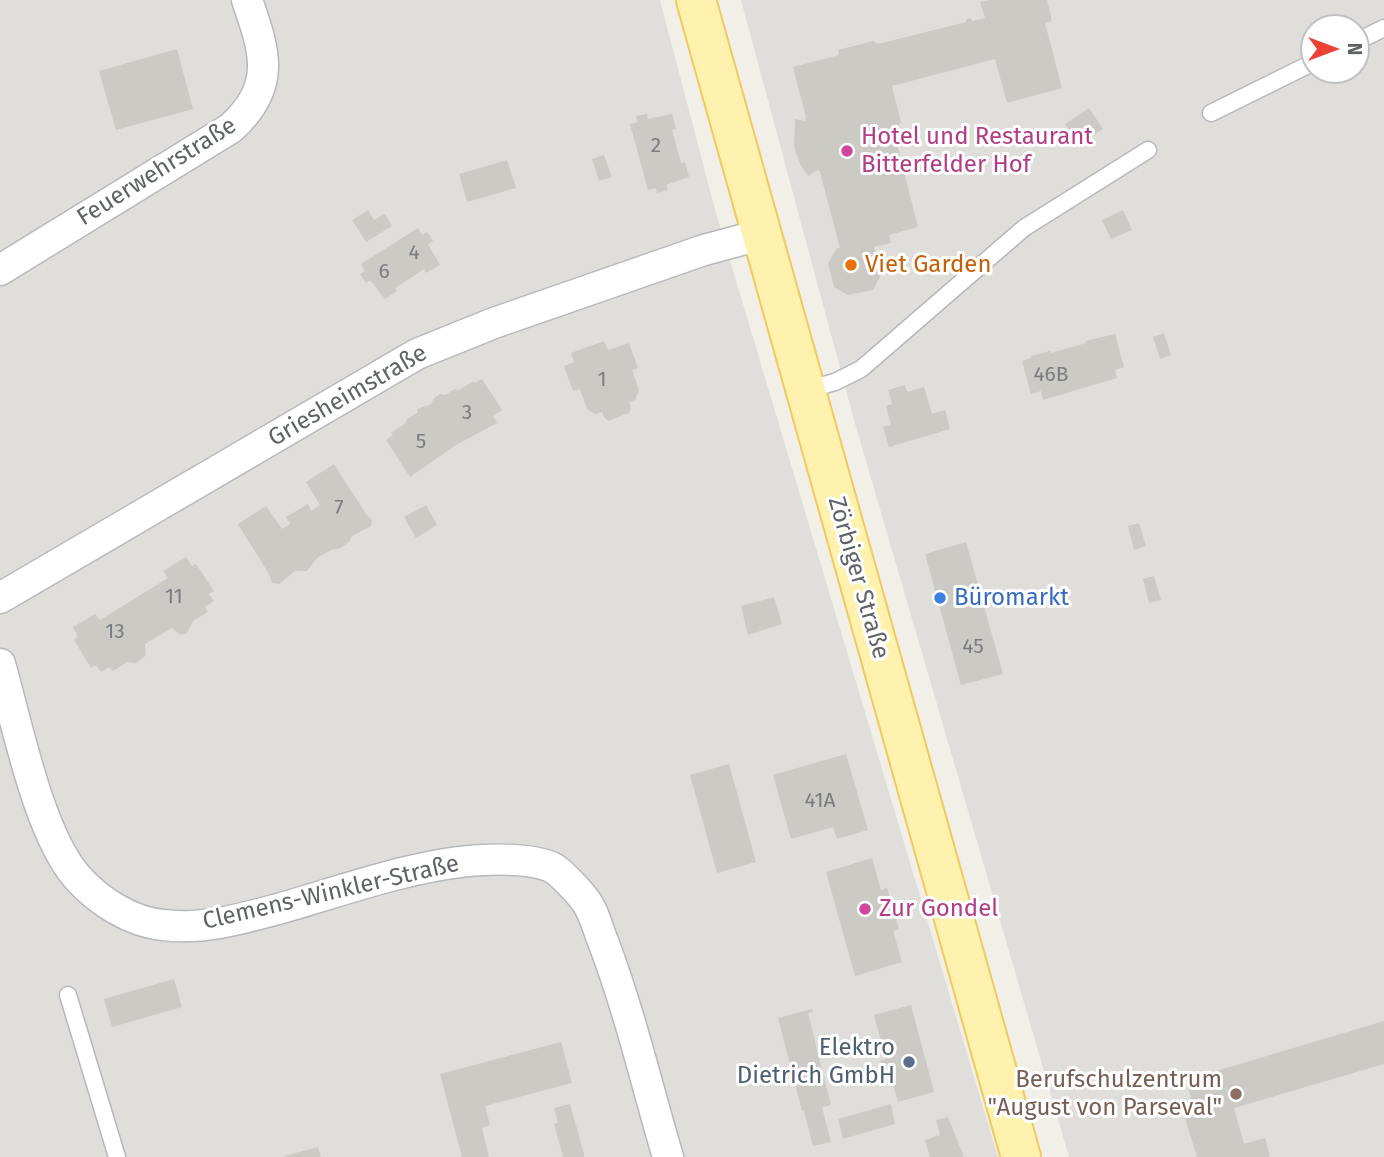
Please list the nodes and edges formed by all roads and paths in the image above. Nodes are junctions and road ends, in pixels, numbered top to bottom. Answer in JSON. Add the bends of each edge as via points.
{"nodes":[{"id":1,"x":247,"y":0,"type":"edge"},
{"id":2,"x":695,"y":0,"type":"edge"},
{"id":3,"x":1300,"y":69,"type":"edge"},
{"id":4,"x":1211,"y":113,"type":"dead end"},
{"id":5,"x":1148,"y":150,"type":"dead end"},
{"id":6,"x":761,"y":235,"type":"junction"},
{"id":7,"x":0,"y":270,"type":"edge"},
{"id":8,"x":805,"y":390,"type":"junction"},
{"id":9,"x":0,"y":598,"type":"edge"},
{"id":10,"x":0,"y":664,"type":"edge"},
{"id":11,"x":68,"y":995,"type":"dead end"},
{"id":12,"x":117,"y":1157,"type":"edge"},
{"id":13,"x":668,"y":1157,"type":"edge"},
{"id":14,"x":1021,"y":1157,"type":"edge"}],
"edges":[{"from":1,"to":7,"type":"street","name":"Feuerwehrstraße","via":[[261,42],[264,74],[243,116],[231,128]]},
{"from":2,"to":6,"type":"main road","name":"Zörbiger Straße"},
{"from":3,"to":4,"type":"lane"},
{"from":5,"to":8,"type":"lane","via":[[1024,228],[861,369]]},
{"from":6,"to":8,"type":"main road","name":"Zörbiger Straße"},
{"from":6,"to":9,"type":"street","name":"Griesheimstraße","via":[[704,250],[417,354]]},
{"from":8,"to":14,"type":"main road","name":"Zörbiger Straße"},
{"from":10,"to":13,"type":"street","name":"Clemens-Winkler-Straße","via":[[31,774],[60,851],[95,895],[143,921],[187,927],[212,924],[460,861],[509,859],[553,867],[587,902],[596,924]]},
{"from":11,"to":12,"type":"lane"}]}
